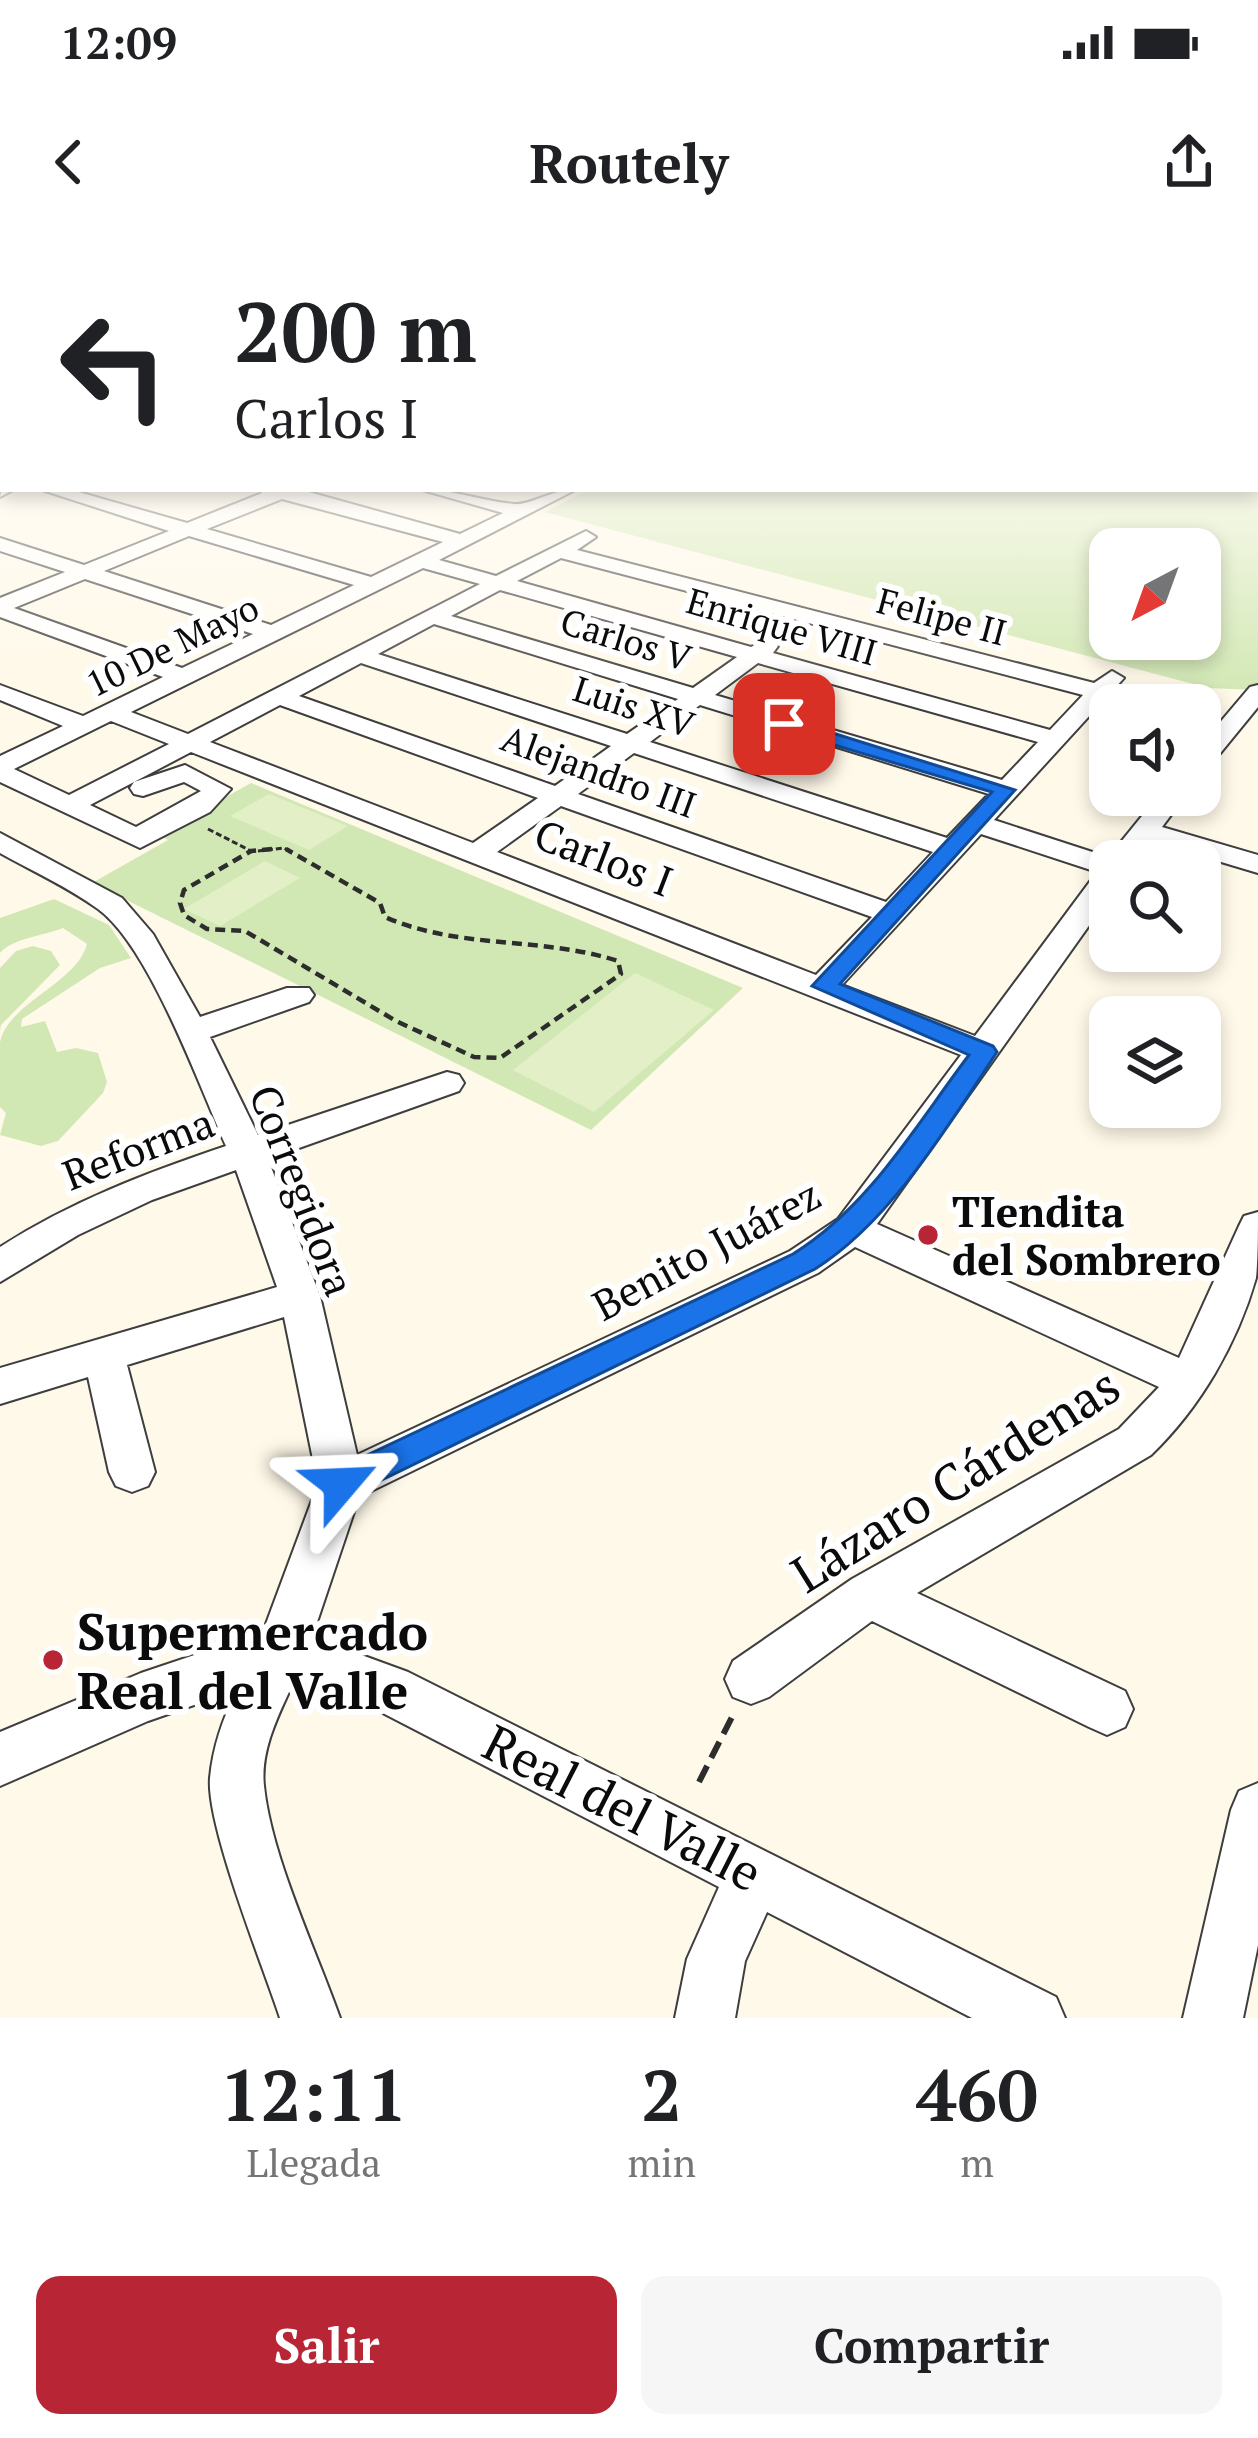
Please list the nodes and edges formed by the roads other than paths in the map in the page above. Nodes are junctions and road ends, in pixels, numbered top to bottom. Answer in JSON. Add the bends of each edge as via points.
{"nodes":[{"id":1,"x":174,"y":526,"type":"edge"},
{"id":2,"x":197,"y":526,"type":"edge"},
{"id":3,"x":405,"y":526,"type":"edge"},
{"id":4,"x":494,"y":526,"type":"edge"},
{"id":5,"x":188,"y":530,"type":"junction"},
{"id":6,"x":586,"y":537,"type":"dead end"},
{"id":7,"x":462,"y":542,"type":"junction"},
{"id":8,"x":0,"y":544,"type":"edge"},
{"id":9,"x":558,"y":551,"type":"junction"},
{"id":10,"x":421,"y":561,"type":"junction"},
{"id":11,"x":87,"y":572,"type":"junction"},
{"id":12,"x":498,"y":582,"type":"junction"},
{"id":13,"x":373,"y":584,"type":"junction"},
{"id":14,"x":835,"y":601,"type":"dead end"},
{"id":15,"x":0,"y":608,"type":"edge"},
{"id":16,"x":812,"y":616,"type":"junction"},
{"id":17,"x":433,"y":617,"type":"junction"},
{"id":18,"x":272,"y":633,"type":"junction"},
{"id":19,"x":362,"y":656,"type":"junction"},
{"id":20,"x":753,"y":656,"type":"junction"},
{"id":21,"x":182,"y":676,"type":"junction"},
{"id":22,"x":0,"y":692,"type":"edge"},
{"id":23,"x":1258,"y":692,"type":"edge"},
{"id":24,"x":282,"y":698,"type":"junction"},
{"id":25,"x":695,"y":698,"type":"junction"},
{"id":26,"x":110,"y":712,"type":"junction"},
{"id":27,"x":83,"y":725,"type":"junction"},
{"id":28,"x":1221,"y":736,"type":"edge"},
{"id":29,"x":1054,"y":739,"type":"junction"},
{"id":30,"x":632,"y":743,"type":"junction"},
{"id":31,"x":192,"y":744,"type":"junction"},
{"id":32,"x":0,"y":769,"type":"edge"},
{"id":33,"x":129,"y":785,"type":"junction"},
{"id":34,"x":1005,"y":790,"type":"junction"},
{"id":35,"x":560,"y":794,"type":"junction"},
{"id":36,"x":70,"y":805,"type":"junction"},
{"id":37,"x":184,"y":814,"type":"junction"},
{"id":38,"x":1156,"y":816,"type":"edge"},
{"id":39,"x":975,"y":824,"type":"junction"},
{"id":40,"x":1144,"y":830,"type":"junction"},
{"id":41,"x":1136,"y":840,"type":"edge"},
{"id":42,"x":0,"y":841,"type":"edge"},
{"id":43,"x":952,"y":849,"type":"junction"},
{"id":44,"x":478,"y":853,"type":"junction"},
{"id":45,"x":1258,"y":863,"type":"edge"},
{"id":46,"x":1089,"y":864,"type":"edge"},
{"id":47,"x":1089,"y":901,"type":"edge"},
{"id":48,"x":890,"y":914,"type":"junction"},
{"id":49,"x":824,"y":986,"type":"junction"},
{"id":50,"x":298,"y":995,"type":"dead end"},
{"id":51,"x":191,"y":1032,"type":"junction"},
{"id":52,"x":984,"y":1052,"type":"junction"},
{"id":53,"x":447,"y":1083,"type":"dead end"},
{"id":54,"x":248,"y":1153,"type":"junction"},
{"id":55,"x":1258,"y":1226,"type":"edge"},
{"id":56,"x":852,"y":1229,"type":"junction"},
{"id":57,"x":0,"y":1267,"type":"edge"},
{"id":58,"x":300,"y":1296,"type":"junction"},
{"id":59,"x":104,"y":1356,"type":"junction"},
{"id":60,"x":1189,"y":1381,"type":"junction"},
{"id":61,"x":0,"y":1386,"type":"edge"},
{"id":62,"x":132,"y":1472,"type":"dead end"},
{"id":63,"x":341,"y":1484,"type":"junction"},
{"id":64,"x":869,"y":1595,"type":"junction"},
{"id":65,"x":282,"y":1650,"type":"junction"},
{"id":66,"x":751,"y":1678,"type":"road end"},
{"id":67,"x":1107,"y":1709,"type":"dead end"},
{"id":68,"x":0,"y":1759,"type":"edge"},
{"id":69,"x":1258,"y":1810,"type":"edge"},
{"id":70,"x":755,"y":1873,"type":"junction"},
{"id":71,"x":310,"y":2018,"type":"edge"},
{"id":72,"x":706,"y":2018,"type":"edge"},
{"id":73,"x":1035,"y":2018,"type":"edge"},
{"id":74,"x":1213,"y":2018,"type":"edge"}],
"edges":[{"from":1,"to":5,"type":"street"},
{"from":2,"to":5,"type":"street"},
{"from":3,"to":7,"type":"street"},
{"from":4,"to":7,"type":"street","name":"10 De Mayo"},
{"from":5,"to":11,"type":"street"},
{"from":5,"to":13,"type":"street"},
{"from":6,"to":9,"type":"street"},
{"from":7,"to":10,"type":"street","name":"10 De Mayo"},
{"from":8,"to":11,"type":"street"},
{"from":9,"to":12,"type":"street"},
{"from":9,"to":16,"type":"street","name":"Felipe II"},
{"from":10,"to":12,"type":"street","name":"Enrique VIII"},
{"from":10,"to":13,"type":"street","name":"10 De Mayo"},
{"from":11,"to":15,"type":"street"},
{"from":11,"to":18,"type":"street"},
{"from":12,"to":17,"type":"street"},
{"from":12,"to":20,"type":"street","name":"Enrique VIII"},
{"from":13,"to":18,"type":"street","name":"10 De Mayo"},
{"from":14,"to":16,"type":"street"},
{"from":15,"to":21,"type":"street"},
{"from":16,"to":20,"type":"street"},
{"from":16,"to":29,"type":"street","name":"Felipe II","via":[[1107,684]]},
{"from":17,"to":19,"type":"street"},
{"from":17,"to":25,"type":"street","name":"Carlos V"},
{"from":18,"to":21,"type":"street","name":"10 De Mayo"},
{"from":19,"to":24,"type":"street"},
{"from":19,"to":30,"type":"street","name":"Luis XV"},
{"from":20,"to":25,"type":"street"},
{"from":20,"to":29,"type":"street","name":"Enrique VIII"},
{"from":21,"to":26,"type":"street","name":"10 De Mayo"},
{"from":22,"to":27,"type":"street"},
{"from":23,"to":28,"type":"street"},
{"from":24,"to":31,"type":"street"},
{"from":24,"to":35,"type":"street","name":"Alejandro III"},
{"from":25,"to":30,"type":"street"},
{"from":25,"to":34,"type":"street","name":"Carlos V"},
{"from":26,"to":27,"type":"street","name":"10 De Mayo"},
{"from":26,"to":31,"type":"street","name":"Carlos I"},
{"from":27,"to":32,"type":"street","name":"10 De Mayo"},
{"from":29,"to":34,"type":"street"},
{"from":30,"to":35,"type":"street"},
{"from":30,"to":43,"type":"street","name":"Luis XV"},
{"from":31,"to":33,"type":"street"},
{"from":31,"to":44,"type":"street","name":"Carlos I"},
{"from":32,"to":36,"type":"street"},
{"from":33,"to":36,"type":"street"},
{"from":33,"to":37,"type":"street"},
{"from":33,"to":37,"type":"street","via":[[185,773],[218,789]]},
{"from":34,"to":39,"type":"street"},
{"from":35,"to":44,"type":"street"},
{"from":35,"to":48,"type":"street","name":"Alejandro III"},
{"from":36,"to":37,"type":"street","via":[[138,839]]},
{"from":38,"to":40,"type":"street"},
{"from":39,"to":43,"type":"street"},
{"from":39,"to":46,"type":"street"},
{"from":40,"to":41,"type":"street"},
{"from":40,"to":45,"type":"street"},
{"from":42,"to":51,"type":"street","name":"Corregidora","via":[[126,919]]},
{"from":43,"to":48,"type":"street"},
{"from":44,"to":49,"type":"street","name":"Carlos I"},
{"from":47,"to":52,"type":"street","name":"Benito Juárez"},
{"from":48,"to":49,"type":"street"},
{"from":49,"to":52,"type":"street","name":"Carlos I"},
{"from":50,"to":51,"type":"street"},
{"from":51,"to":54,"type":"street","name":"Corregidora"},
{"from":52,"to":56,"type":"street","name":"Benito Juárez"},
{"from":53,"to":54,"type":"street","name":"Reforma"},
{"from":54,"to":57,"type":"street","name":"Reforma","via":[[97,1208]]},
{"from":54,"to":58,"type":"street","name":"Corregidora"},
{"from":55,"to":60,"type":"street","name":"Lázaro Cárdenas"},
{"from":56,"to":60,"type":"street"},
{"from":56,"to":63,"type":"street","name":"Benito Juárez","via":[[804,1262]]},
{"from":58,"to":59,"type":"street"},
{"from":58,"to":63,"type":"street","name":"Corregidora"},
{"from":59,"to":61,"type":"street"},
{"from":59,"to":62,"type":"street"},
{"from":60,"to":64,"type":"street","name":"Lázaro Cárdenas","via":[[1135,1442]]},
{"from":63,"to":65,"type":"street"},
{"from":64,"to":66,"type":"street","name":"Lázaro Cárdenas"},
{"from":64,"to":67,"type":"street"},
{"from":65,"to":68,"type":"street"},
{"from":65,"to":70,"type":"street","name":"Real del Valle","via":[[390,1690]]},
{"from":65,"to":71,"type":"street","via":[[244,1732],[236,1783]]},
{"from":69,"to":74,"type":"street"},
{"from":70,"to":72,"type":"street","via":[[716,1959]]},
{"from":70,"to":73,"type":"street","name":"Real del Valle"}]}
